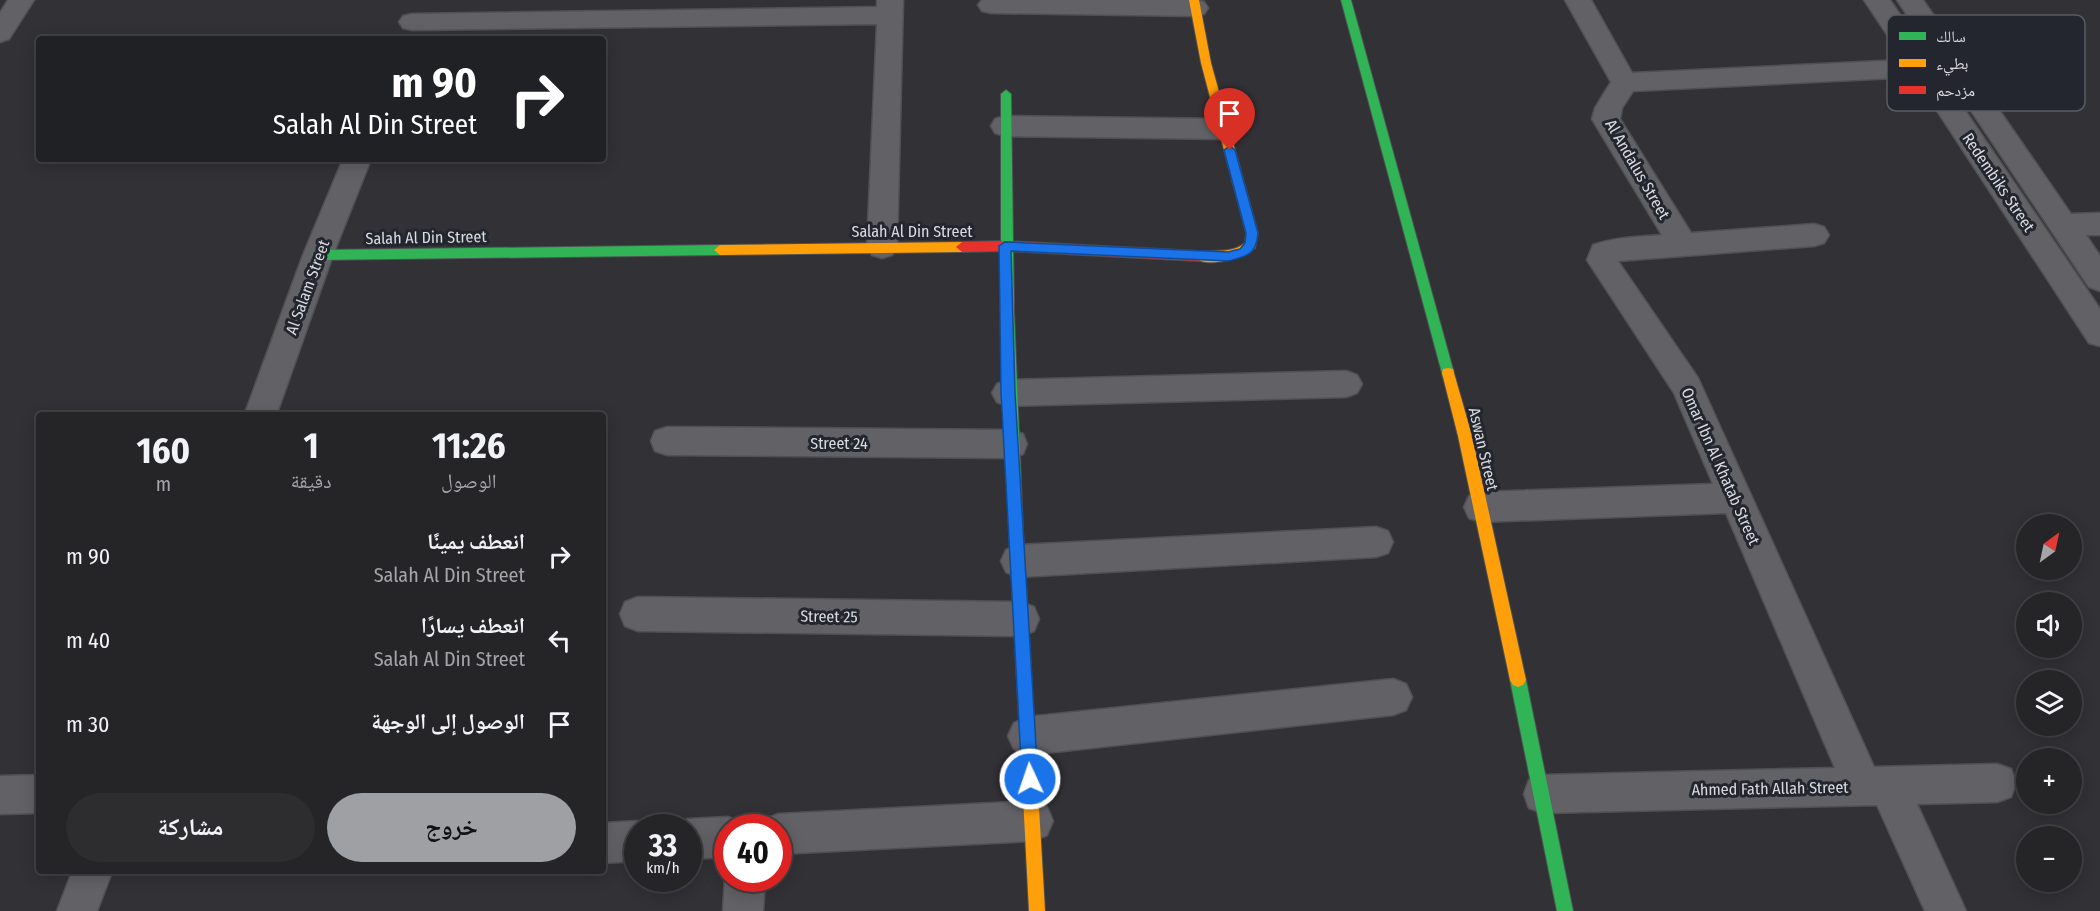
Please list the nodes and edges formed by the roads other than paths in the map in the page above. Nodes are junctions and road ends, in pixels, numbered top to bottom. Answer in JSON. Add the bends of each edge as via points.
{"nodes":[{"id":1,"x":21,"y":0,"type":"edge"},
{"id":2,"x":1346,"y":0,"type":"edge"},
{"id":3,"x":1578,"y":0,"type":"edge"},
{"id":4,"x":1877,"y":0,"type":"edge"},
{"id":5,"x":1910,"y":0,"type":"edge"},
{"id":6,"x":1195,"y":4,"type":"edge"},
{"id":7,"x":991,"y":5,"type":"dead end"},
{"id":8,"x":890,"y":8,"type":"edge"},
{"id":9,"x":599,"y":10,"type":"edge"},
{"id":10,"x":1887,"y":15,"type":"edge"},
{"id":11,"x":1920,"y":15,"type":"edge"},
{"id":12,"x":413,"y":20,"type":"edge"},
{"id":13,"x":0,"y":33,"type":"edge"},
{"id":14,"x":1887,"y":70,"type":"edge"},
{"id":15,"x":1624,"y":82,"type":"junction"},
{"id":16,"x":1005,"y":94,"type":"dead end"},
{"id":17,"x":1952,"y":111,"type":"edge"},
{"id":18,"x":1985,"y":111,"type":"edge"},
{"id":19,"x":1005,"y":126,"type":"junction"},
{"id":20,"x":1224,"y":129,"type":"junction"},
{"id":21,"x":356,"y":162,"type":"edge"},
{"id":22,"x":2100,"y":224,"type":"edge"},
{"id":23,"x":2063,"y":225,"type":"junction"},
{"id":24,"x":1814,"y":235,"type":"dead end"},
{"id":25,"x":1683,"y":244,"type":"junction"},
{"id":26,"x":1005,"y":246,"type":"junction"},
{"id":27,"x":882,"y":247,"type":"junction"},
{"id":28,"x":318,"y":255,"type":"junction"},
{"id":29,"x":2100,"y":279,"type":"edge"},
{"id":30,"x":2100,"y":334,"type":"edge"},
{"id":31,"x":1346,"y":384,"type":"dead end"},
{"id":32,"x":1008,"y":393,"type":"junction"},
{"id":33,"x":261,"y":412,"type":"edge"},
{"id":34,"x":667,"y":441,"type":"dead end"},
{"id":35,"x":1011,"y":444,"type":"junction"},
{"id":36,"x":1736,"y":498,"type":"junction"},
{"id":37,"x":1481,"y":507,"type":"junction"},
{"id":38,"x":1376,"y":542,"type":"dead end"},
{"id":39,"x":1018,"y":561,"type":"junction"},
{"id":40,"x":638,"y":614,"type":"dead end"},
{"id":41,"x":1020,"y":619,"type":"junction"},
{"id":42,"x":1393,"y":697,"type":"dead end"},
{"id":43,"x":1027,"y":736,"type":"junction"},
{"id":44,"x":1997,"y":783,"type":"dead end"},
{"id":45,"x":1876,"y":786,"type":"junction"},
{"id":46,"x":36,"y":794,"type":"edge"},
{"id":47,"x":1542,"y":794,"type":"junction"},
{"id":48,"x":0,"y":795,"type":"edge"},
{"id":49,"x":1033,"y":821,"type":"junction"},
{"id":50,"x":792,"y":833,"type":"edge"},
{"id":51,"x":624,"y":842,"type":"edge"},
{"id":52,"x":606,"y":843,"type":"edge"},
{"id":53,"x":91,"y":874,"type":"edge"},
{"id":54,"x":744,"y":892,"type":"edge"},
{"id":55,"x":77,"y":911,"type":"edge"},
{"id":56,"x":743,"y":911,"type":"edge"},
{"id":57,"x":1037,"y":911,"type":"edge"},
{"id":58,"x":1565,"y":911,"type":"edge"},
{"id":59,"x":1946,"y":911,"type":"edge"}],
"edges":[{"from":1,"to":13,"type":"street"},
{"from":2,"to":37,"type":"street","name":"Aswan Street"},
{"from":3,"to":15,"type":"street"},
{"from":4,"to":10,"type":"street","name":"Redembiks Street"},
{"from":5,"to":11,"type":"street","name":"Redembiks Street"},
{"from":6,"to":7,"type":"street"},
{"from":6,"to":20,"type":"street","name":"Salah Al Din Street"},
{"from":8,"to":9,"type":"street"},
{"from":8,"to":27,"type":"street"},
{"from":9,"to":12,"type":"street"},
{"from":14,"to":15,"type":"street"},
{"from":15,"to":25,"type":"street","name":"Al Andalus Street","via":[[1606,109],[1606,119]]},
{"from":16,"to":19,"type":"street"},
{"from":17,"to":30,"type":"street","name":"Redembiks Street"},
{"from":18,"to":23,"type":"street","name":"Redembiks Street"},
{"from":19,"to":20,"type":"street"},
{"from":19,"to":26,"type":"street"},
{"from":20,"to":26,"type":"street","name":"Salah Al Din Street","via":[[1252,233],[1251,245],[1244,252],[1228,257]]},
{"from":21,"to":28,"type":"street","name":"Al Salam Street"},
{"from":22,"to":23,"type":"street"},
{"from":23,"to":29,"type":"street","name":"Redembiks Street"},
{"from":24,"to":25,"type":"street","name":"Omar Ibn Al Khatab Street"},
{"from":25,"to":36,"type":"street","name":"Omar Ibn Al Khatab Street","via":[[1611,250],[1603,253],[1602,260],[1687,387]]},
{"from":26,"to":27,"type":"street","name":"Salah Al Din Street"},
{"from":26,"to":32,"type":"street"},
{"from":27,"to":28,"type":"street","name":"Salah Al Din Street"},
{"from":28,"to":33,"type":"street","name":"Al Salam Street"},
{"from":31,"to":32,"type":"street"},
{"from":32,"to":35,"type":"street"},
{"from":34,"to":35,"type":"street","name":"Street 24"},
{"from":35,"to":39,"type":"street"},
{"from":36,"to":37,"type":"street"},
{"from":36,"to":45,"type":"street","name":"Omar Ibn Al Khatab Street"},
{"from":37,"to":47,"type":"street","name":"Aswan Street"},
{"from":38,"to":39,"type":"street"},
{"from":39,"to":41,"type":"street"},
{"from":40,"to":41,"type":"street","name":"Street 25"},
{"from":41,"to":43,"type":"street"},
{"from":42,"to":43,"type":"street"},
{"from":43,"to":49,"type":"street"},
{"from":44,"to":45,"type":"street","name":"Ahmed Fath Allah Street"},
{"from":45,"to":47,"type":"street","name":"Ahmed Fath Allah Street"},
{"from":45,"to":59,"type":"street"},
{"from":46,"to":48,"type":"street"},
{"from":47,"to":58,"type":"street","name":"Aswan Street"},
{"from":49,"to":50,"type":"street"},
{"from":49,"to":57,"type":"street"},
{"from":51,"to":52,"type":"street"},
{"from":53,"to":55,"type":"street"},
{"from":54,"to":56,"type":"street"}]}
